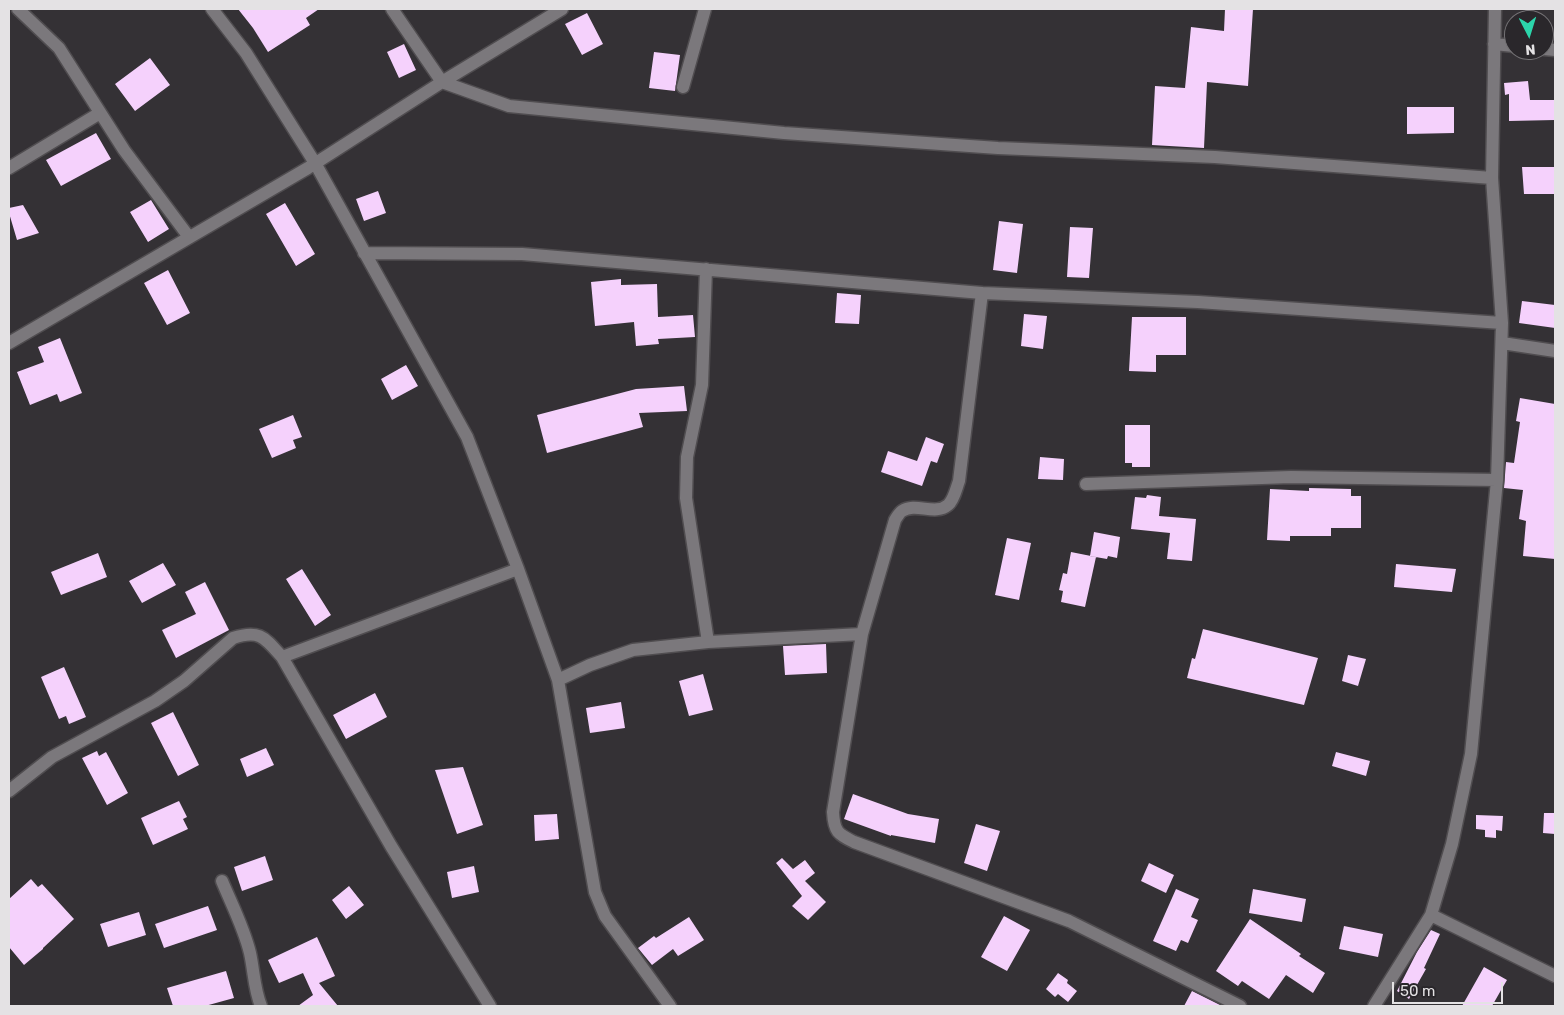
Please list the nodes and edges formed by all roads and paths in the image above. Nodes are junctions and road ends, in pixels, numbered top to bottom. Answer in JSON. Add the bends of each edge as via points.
{"nodes":[{"id":1,"x":18,"y":9,"type":"edge"},
{"id":2,"x":212,"y":9,"type":"edge"},
{"id":3,"x":392,"y":9,"type":"edge"},
{"id":4,"x":562,"y":9,"type":"edge"},
{"id":5,"x":705,"y":9,"type":"edge"},
{"id":6,"x":1495,"y":9,"type":"edge"},
{"id":7,"x":1494,"y":44,"type":"junction"},
{"id":8,"x":1504,"y":45,"type":"edge"},
{"id":9,"x":442,"y":82,"type":"junction"},
{"id":10,"x":683,"y":87,"type":"dead end"},
{"id":11,"x":100,"y":113,"type":"junction"},
{"id":12,"x":315,"y":163,"type":"junction"},
{"id":13,"x":9,"y":168,"type":"edge"},
{"id":14,"x":1492,"y":178,"type":"junction"},
{"id":15,"x":189,"y":237,"type":"junction"},
{"id":16,"x":364,"y":254,"type":"junction"},
{"id":17,"x":706,"y":269,"type":"junction"},
{"id":18,"x":982,"y":293,"type":"junction"},
{"id":19,"x":1502,"y":323,"type":"junction"},
{"id":20,"x":9,"y":343,"type":"edge"},
{"id":21,"x":1502,"y":343,"type":"junction"},
{"id":22,"x":1555,"y":351,"type":"edge"},
{"id":23,"x":1497,"y":480,"type":"junction"},
{"id":24,"x":1086,"y":484,"type":"dead end"},
{"id":25,"x":518,"y":569,"type":"junction"},
{"id":26,"x":862,"y":634,"type":"junction"},
{"id":27,"x":708,"y":642,"type":"junction"},
{"id":28,"x":282,"y":657,"type":"junction"},
{"id":29,"x":558,"y":680,"type":"junction"},
{"id":30,"x":9,"y":791,"type":"edge"},
{"id":31,"x":222,"y":881,"type":"dead end"},
{"id":32,"x":1431,"y":915,"type":"junction"},
{"id":33,"x":1555,"y":976,"type":"edge"},
{"id":34,"x":261,"y":1006,"type":"edge"},
{"id":35,"x":490,"y":1006,"type":"edge"},
{"id":36,"x":670,"y":1006,"type":"edge"},
{"id":37,"x":1240,"y":1006,"type":"edge"},
{"id":38,"x":1374,"y":1006,"type":"edge"}],
"edges":[{"from":1,"to":11,"type":"street","via":[[59,48]]},
{"from":2,"to":12,"type":"street","via":[[246,52]]},
{"from":3,"to":9,"type":"street"},
{"from":4,"to":9,"type":"street"},
{"from":5,"to":10,"type":"street"},
{"from":6,"to":7,"type":"street"},
{"from":7,"to":8,"type":"street"},
{"from":7,"to":14,"type":"street"},
{"from":9,"to":12,"type":"street"},
{"from":9,"to":14,"type":"street","via":[[509,106],[784,133],[998,148],[1215,156]]},
{"from":11,"to":13,"type":"street"},
{"from":11,"to":15,"type":"street"},
{"from":12,"to":15,"type":"street"},
{"from":12,"to":16,"type":"street"},
{"from":14,"to":19,"type":"street"},
{"from":15,"to":20,"type":"street"},
{"from":16,"to":17,"type":"street","via":[[522,254]]},
{"from":16,"to":25,"type":"street","via":[[467,437]]},
{"from":17,"to":18,"type":"street"},
{"from":17,"to":27,"type":"street","via":[[702,385],[687,457],[686,498]]},
{"from":18,"to":19,"type":"street","via":[[1198,302]]},
{"from":18,"to":26,"type":"street","via":[[959,481],[954,497],[947,506],[936,509],[912,507],[901,511],[894,520]]},
{"from":19,"to":21,"type":"street"},
{"from":21,"to":22,"type":"street"},
{"from":21,"to":23,"type":"street"},
{"from":23,"to":24,"type":"street","via":[[1291,477]]},
{"from":23,"to":32,"type":"street","via":[[1471,754],[1452,844]]},
{"from":25,"to":28,"type":"street"},
{"from":25,"to":29,"type":"street"},
{"from":26,"to":27,"type":"street"},
{"from":26,"to":37,"type":"street","via":[[833,812],[833,825],[841,835],[1069,921]]},
{"from":27,"to":29,"type":"street","via":[[633,650]]},
{"from":28,"to":30,"type":"street","via":[[258,635],[233,638],[184,681],[155,701],[52,757]]},
{"from":28,"to":35,"type":"street","via":[[391,846]]},
{"from":29,"to":36,"type":"street","via":[[595,892],[605,916]]},
{"from":31,"to":34,"type":"street","via":[[245,934]]},
{"from":32,"to":33,"type":"street"},
{"from":32,"to":38,"type":"street"}]}
